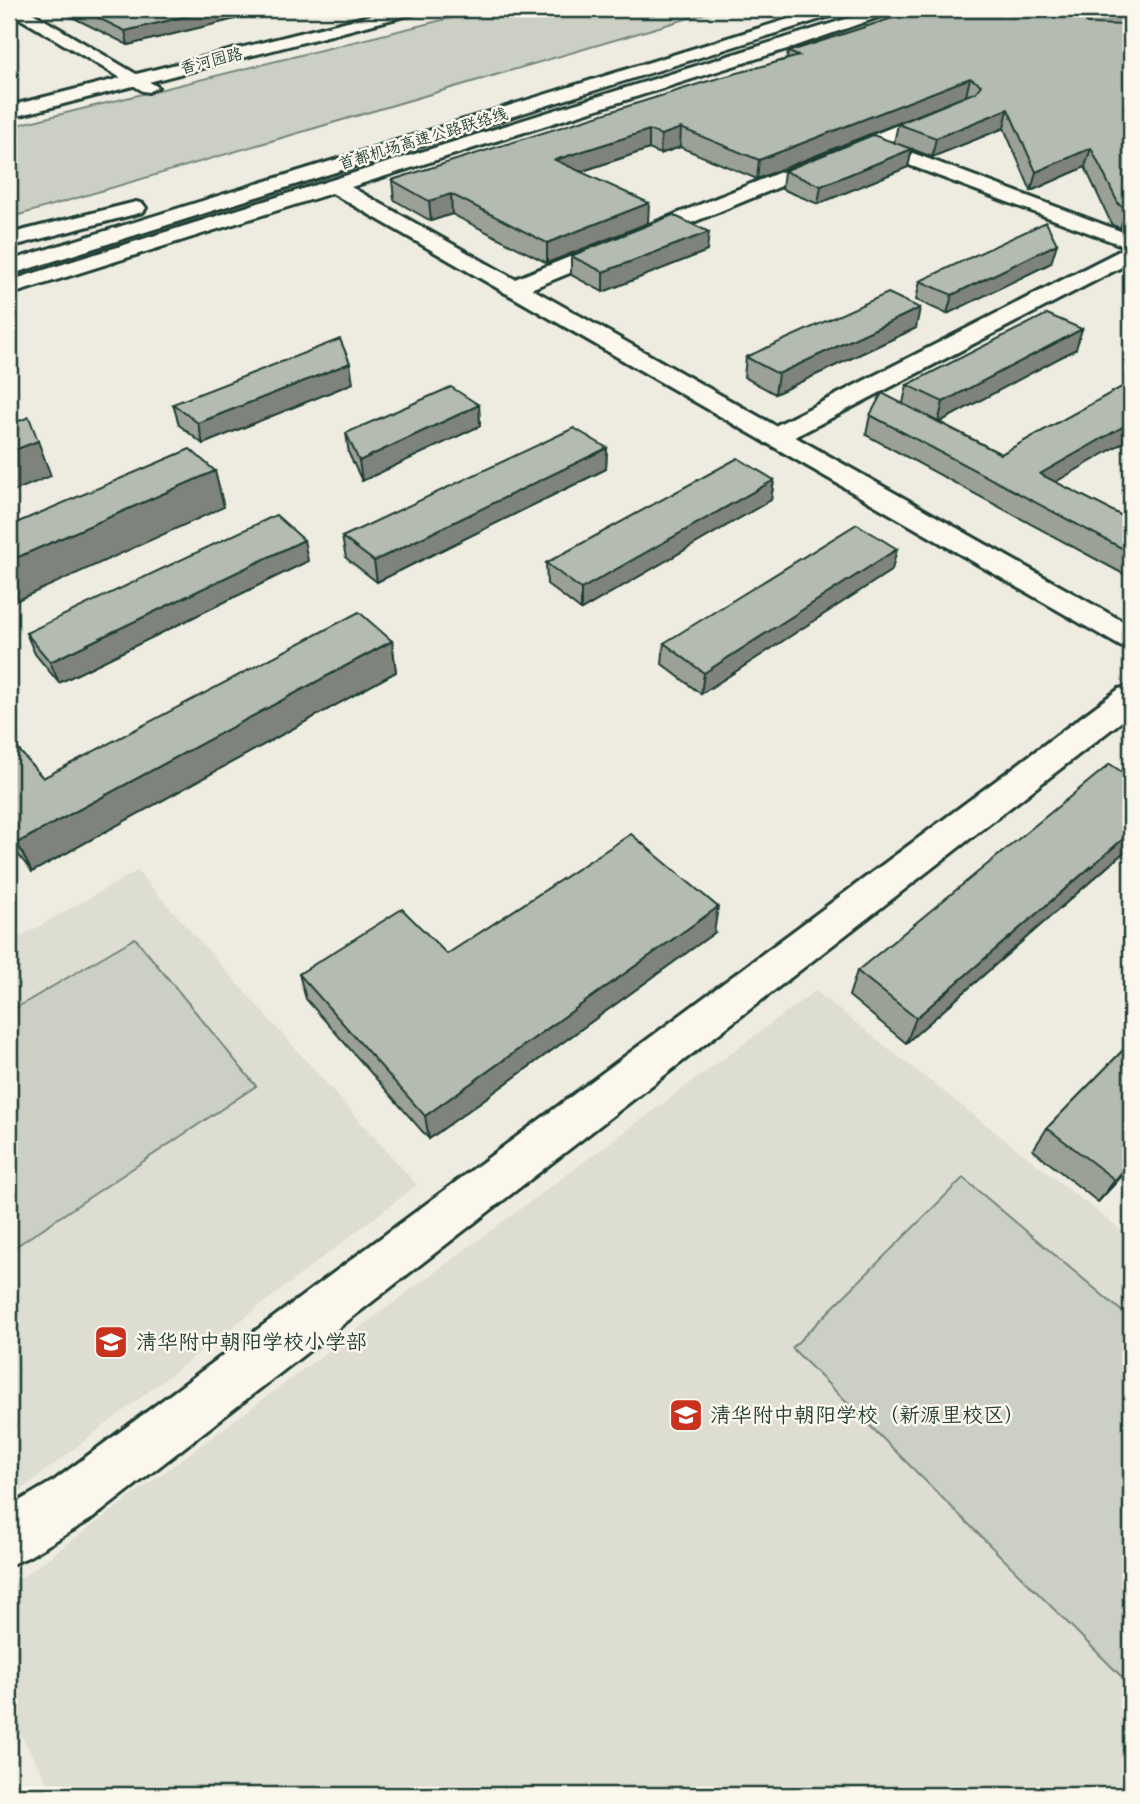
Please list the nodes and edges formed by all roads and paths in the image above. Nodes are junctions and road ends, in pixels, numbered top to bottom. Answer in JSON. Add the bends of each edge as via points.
{"nodes":[{"id":1,"x":15,"y":9,"type":"edge"},
{"id":2,"x":375,"y":9,"type":"edge"},
{"id":3,"x":414,"y":9,"type":"edge"},
{"id":4,"x":783,"y":9,"type":"edge"},
{"id":5,"x":837,"y":9,"type":"edge"},
{"id":6,"x":894,"y":9,"type":"edge"},
{"id":7,"x":691,"y":54,"type":"junction"},
{"id":8,"x":137,"y":79,"type":"junction"},
{"id":9,"x":9,"y":99,"type":"edge"},
{"id":10,"x":965,"y":104,"type":"edge"},
{"id":11,"x":590,"y":108,"type":"junction"},
{"id":12,"x":9,"y":112,"type":"edge"},
{"id":13,"x":872,"y":144,"type":"junction"},
{"id":14,"x":331,"y":184,"type":"junction"},
{"id":15,"x":136,"y":208,"type":"junction"},
{"id":16,"x":9,"y":241,"type":"edge"},
{"id":17,"x":1131,"y":242,"type":"edge"},
{"id":18,"x":9,"y":247,"type":"edge"},
{"id":19,"x":1131,"y":253,"type":"edge"},
{"id":20,"x":9,"y":268,"type":"edge"},
{"id":21,"x":9,"y":288,"type":"edge"},
{"id":22,"x":513,"y":288,"type":"junction"},
{"id":23,"x":774,"y":437,"type":"junction"},
{"id":24,"x":1131,"y":639,"type":"edge"},
{"id":25,"x":1131,"y":697,"type":"edge"},
{"id":26,"x":9,"y":1538,"type":"edge"}],
"edges":[{"from":1,"to":8,"type":"main road"},
{"from":2,"to":8,"type":"main road","name":"香河园路"},
{"from":3,"to":8,"type":"main road","name":"香河园路"},
{"from":4,"to":15,"type":"main road","name":"首都机场高速公路联络线"},
{"from":5,"to":7,"type":"main road","name":"首都机场高速公路联络线"},
{"from":6,"to":11,"type":"main road"},
{"from":7,"to":11,"type":"main road"},
{"from":7,"to":20,"type":"main road","name":"首都机场高速公路联络线"},
{"from":8,"to":9,"type":"main road","name":"香河园路"},
{"from":8,"to":12,"type":"main road","name":"香河园路"},
{"from":10,"to":13,"type":"main road"},
{"from":11,"to":14,"type":"main road"},
{"from":13,"to":17,"type":"main road"},
{"from":13,"to":22,"type":"main road"},
{"from":14,"to":21,"type":"main road"},
{"from":14,"to":22,"type":"main road"},
{"from":15,"to":16,"type":"main road"},
{"from":15,"to":18,"type":"main road","name":"首都机场高速公路联络线"},
{"from":19,"to":23,"type":"main road"},
{"from":22,"to":23,"type":"main road"},
{"from":23,"to":24,"type":"main road"},
{"from":25,"to":26,"type":"main road","via":[[74,1499]]}]}
